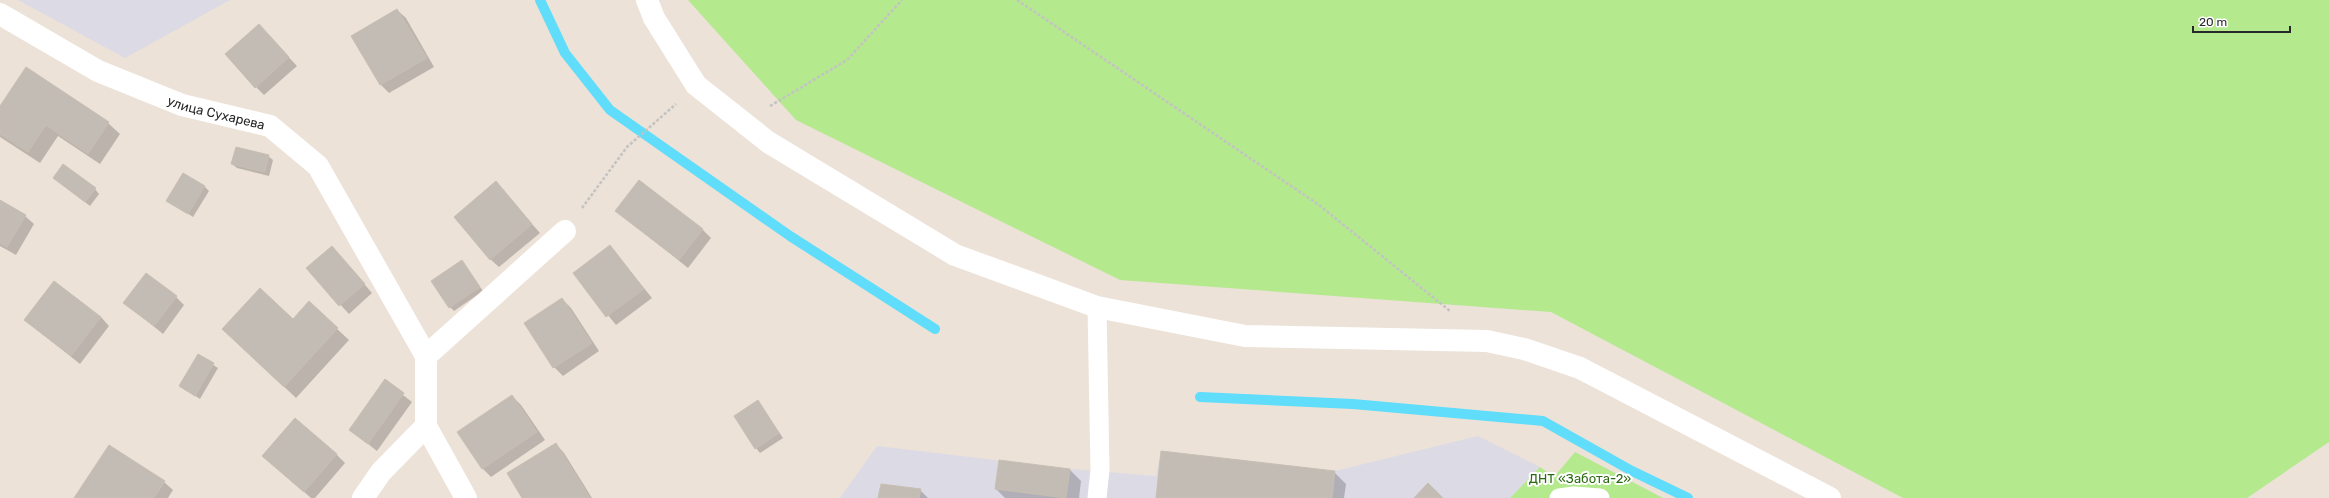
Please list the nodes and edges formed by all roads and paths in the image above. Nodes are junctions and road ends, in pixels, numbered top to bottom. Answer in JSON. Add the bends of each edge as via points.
{"nodes":[{"id":1,"x":647,"y":0,"type":"edge"},
{"id":2,"x":902,"y":0,"type":"edge"},
{"id":3,"x":1017,"y":0,"type":"edge"},
{"id":4,"x":0,"y":14,"type":"edge"},
{"id":5,"x":678,"y":102,"type":"dead end"},
{"id":6,"x":763,"y":104,"type":"dead end"},
{"id":7,"x":565,"y":231,"type":"joint"},
{"id":8,"x":1097,"y":308,"type":"junction"},
{"id":9,"x":1451,"y":312,"type":"dead end"},
{"id":10,"x":426,"y":356,"type":"junction"},
{"id":11,"x":426,"y":426,"type":"junction"},
{"id":12,"x":363,"y":498,"type":"edge"},
{"id":13,"x":466,"y":498,"type":"edge"},
{"id":14,"x":1097,"y":498,"type":"edge"},
{"id":15,"x":1559,"y":498,"type":"edge"},
{"id":16,"x":1600,"y":498,"type":"edge"},
{"id":17,"x":1830,"y":498,"type":"edge"}],
"edges":[{"from":1,"to":8,"type":"street","via":[[654,18],[696,85],[768,142],[955,255]]},
{"from":2,"to":6,"type":"path","via":[[847,60],[770,106]]},
{"from":3,"to":9,"type":"path","via":[[1318,205]]},
{"from":4,"to":10,"type":"street","name":"улица Сухарева","via":[[98,71],[182,105],[270,126],[318,166]]},
{"from":5,"to":7,"type":"path","via":[[627,147]]},
{"from":7,"to":10,"type":"street"},
{"from":8,"to":14,"type":"lane","via":[[1100,470]]},
{"from":8,"to":17,"type":"street","via":[[1245,336],[1487,341],[1524,349],[1580,368]]},
{"from":10,"to":11,"type":"street"},
{"from":11,"to":12,"type":"street","via":[[381,472]]},
{"from":11,"to":13,"type":"street"},
{"from":15,"to":16,"type":"lane"}]}
